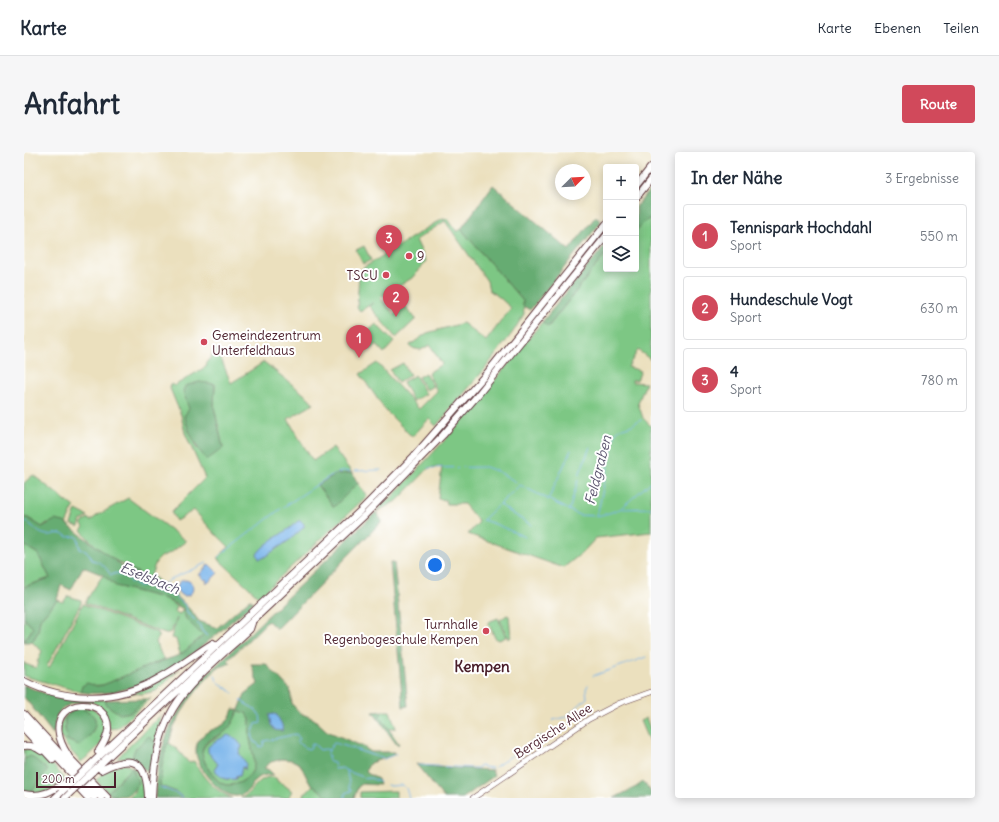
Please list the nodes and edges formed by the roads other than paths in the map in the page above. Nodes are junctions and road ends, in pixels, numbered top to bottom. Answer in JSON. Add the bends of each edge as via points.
{"nodes":[{"id":1,"x":651,"y":167,"type":"edge"},
{"id":2,"x":651,"y":179,"type":"edge"},
{"id":3,"x":639,"y":182,"type":"edge"},
{"id":4,"x":639,"y":194,"type":"edge"},
{"id":5,"x":603,"y":228,"type":"edge"},
{"id":6,"x":603,"y":240,"type":"edge"},
{"id":7,"x":267,"y":599,"type":"junction"},
{"id":8,"x":255,"y":610,"type":"junction"},
{"id":9,"x":254,"y":620,"type":"junction"},
{"id":10,"x":213,"y":643,"type":"junction"},
{"id":11,"x":24,"y":682,"type":"edge"},
{"id":12,"x":651,"y":692,"type":"edge"},
{"id":13,"x":24,"y":714,"type":"edge"},
{"id":14,"x":24,"y":722,"type":"edge"},
{"id":15,"x":35,"y":726,"type":"junction"},
{"id":16,"x":24,"y":729,"type":"edge"},
{"id":17,"x":24,"y":746,"type":"edge"},
{"id":18,"x":119,"y":748,"type":"junction"},
{"id":19,"x":98,"y":752,"type":"junction"},
{"id":20,"x":69,"y":757,"type":"junction"},
{"id":21,"x":55,"y":762,"type":"junction"},
{"id":22,"x":90,"y":770,"type":"junction"},
{"id":23,"x":101,"y":770,"type":"junction"},
{"id":24,"x":67,"y":784,"type":"junction"},
{"id":25,"x":75,"y":792,"type":"junction"},
{"id":26,"x":24,"y":794,"type":"edge"},
{"id":27,"x":50,"y":798,"type":"edge"},
{"id":28,"x":55,"y":798,"type":"edge"},
{"id":29,"x":65,"y":798,"type":"edge"},
{"id":30,"x":71,"y":798,"type":"edge"},
{"id":31,"x":88,"y":798,"type":"edge"},
{"id":32,"x":94,"y":798,"type":"edge"},
{"id":33,"x":101,"y":798,"type":"edge"},
{"id":34,"x":108,"y":798,"type":"edge"},
{"id":35,"x":148,"y":798,"type":"edge"},
{"id":36,"x":152,"y":798,"type":"edge"},
{"id":37,"x":473,"y":798,"type":"edge"}],
"edges":[{"from":1,"to":3,"type":"highway"},
{"from":2,"to":4,"type":"highway"},
{"from":5,"to":7,"type":"highway","via":[[487,374],[429,440],[381,490]]},
{"from":6,"to":7,"type":"highway","via":[[482,390],[443,434],[384,496]]},
{"from":7,"to":8,"type":"highway"},
{"from":7,"to":8,"type":"highway"},
{"from":8,"to":9,"type":"highway"},
{"from":8,"to":10,"type":"highway"},
{"from":8,"to":22,"type":"highway"},
{"from":9,"to":18,"type":"highway"},
{"from":9,"to":36,"type":"highway","via":[[250,630],[191,686],[174,709],[166,725],[156,761]]},
{"from":10,"to":11,"type":"highway","via":[[160,678],[115,695],[68,696]]},
{"from":10,"to":19,"type":"highway"},
{"from":12,"to":37,"type":"main road","name":"Bergische Allee","via":[[620,703],[589,719]]},
{"from":13,"to":15,"type":"highway"},
{"from":14,"to":32,"type":"highway"},
{"from":15,"to":20,"type":"highway"},
{"from":15,"to":33,"type":"highway"},
{"from":16,"to":21,"type":"highway"},
{"from":17,"to":21,"type":"highway","via":[[35,747]]},
{"from":18,"to":22,"type":"highway"},
{"from":18,"to":23,"type":"highway"},
{"from":19,"to":20,"type":"highway","via":[[107,735],[105,717],[97,708],[90,705],[77,705],[62,715],[58,727],[60,739]]},
{"from":19,"to":22,"type":"highway"},
{"from":20,"to":34,"type":"highway"},
{"from":21,"to":31,"type":"highway"},
{"from":22,"to":23,"type":"highway"},
{"from":22,"to":24,"type":"highway","bridge":true},
{"from":22,"to":25,"type":"highway","bridge":true},
{"from":23,"to":35,"type":"highway","via":[[124,761],[135,763],[146,777]]},
{"from":24,"to":26,"type":"highway","via":[[44,796]]},
{"from":24,"to":27,"type":"highway"},
{"from":24,"to":28,"type":"highway"},
{"from":25,"to":29,"type":"highway"},
{"from":25,"to":30,"type":"highway"}]}
